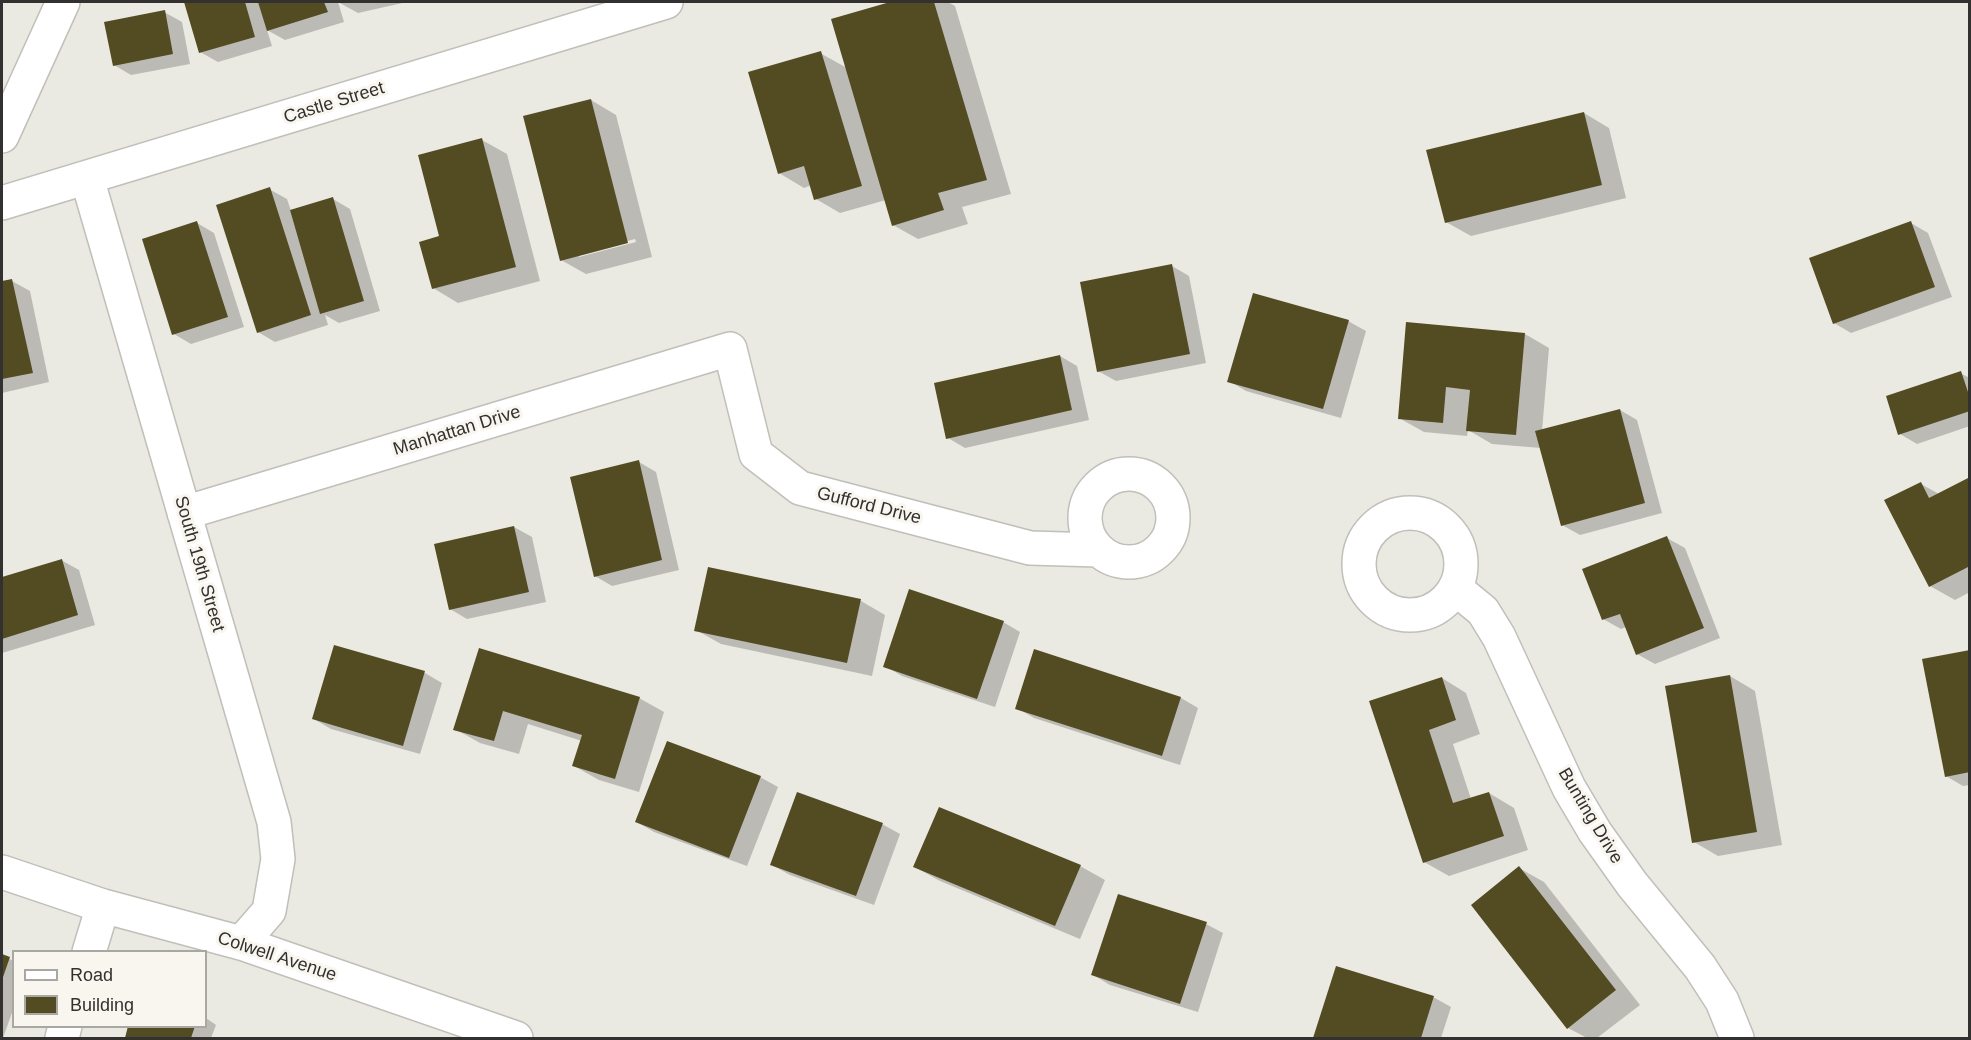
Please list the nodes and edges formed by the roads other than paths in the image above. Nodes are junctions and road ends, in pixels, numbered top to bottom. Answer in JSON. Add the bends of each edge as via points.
{"nodes":[{"id":1,"x":63,"y":2,"type":"edge"},
{"id":2,"x":666,"y":2,"type":"edge"},
{"id":3,"x":2,"y":136,"type":"edge"},
{"id":4,"x":87,"y":178,"type":"junction"},
{"id":5,"x":2,"y":203,"type":"edge"},
{"id":6,"x":730,"y":349,"type":"joint"},
{"id":7,"x":184,"y":513,"type":"junction"},
{"id":8,"x":1098,"y":550,"type":"dead end"},
{"id":9,"x":1455,"y":588,"type":"dead end"},
{"id":10,"x":2,"y":872,"type":"edge"},
{"id":11,"x":103,"y":906,"type":"junction"},
{"id":12,"x":242,"y":943,"type":"junction"},
{"id":13,"x":89,"y":950,"type":"edge"},
{"id":14,"x":516,"y":1038,"type":"edge"},
{"id":15,"x":1737,"y":1038,"type":"edge"}],
"edges":[{"from":1,"to":3,"type":"street"},
{"from":2,"to":4,"type":"street","name":"Castle Street"},
{"from":4,"to":5,"type":"street","name":"Castle Street"},
{"from":4,"to":7,"type":"street","name":"South 19th Street"},
{"from":6,"to":7,"type":"street","name":"Manhattan Drive"},
{"from":6,"to":8,"type":"street","name":"Gufford Drive","via":[[756,454],[800,488],[1030,548]]},
{"from":7,"to":12,"type":"street","name":"South 19th Street","via":[[274,822],[278,859],[269,911]]},
{"from":9,"to":15,"type":"street","name":"Bunting Drive","via":[[1483,611],[1499,636],[1569,788],[1595,832],[1700,967],[1722,1001]]},
{"from":10,"to":11,"type":"street","name":"Colwell Avenue"},
{"from":11,"to":12,"type":"street","name":"Colwell Avenue"},
{"from":11,"to":13,"type":"street"},
{"from":12,"to":14,"type":"street","name":"Colwell Avenue"}]}
